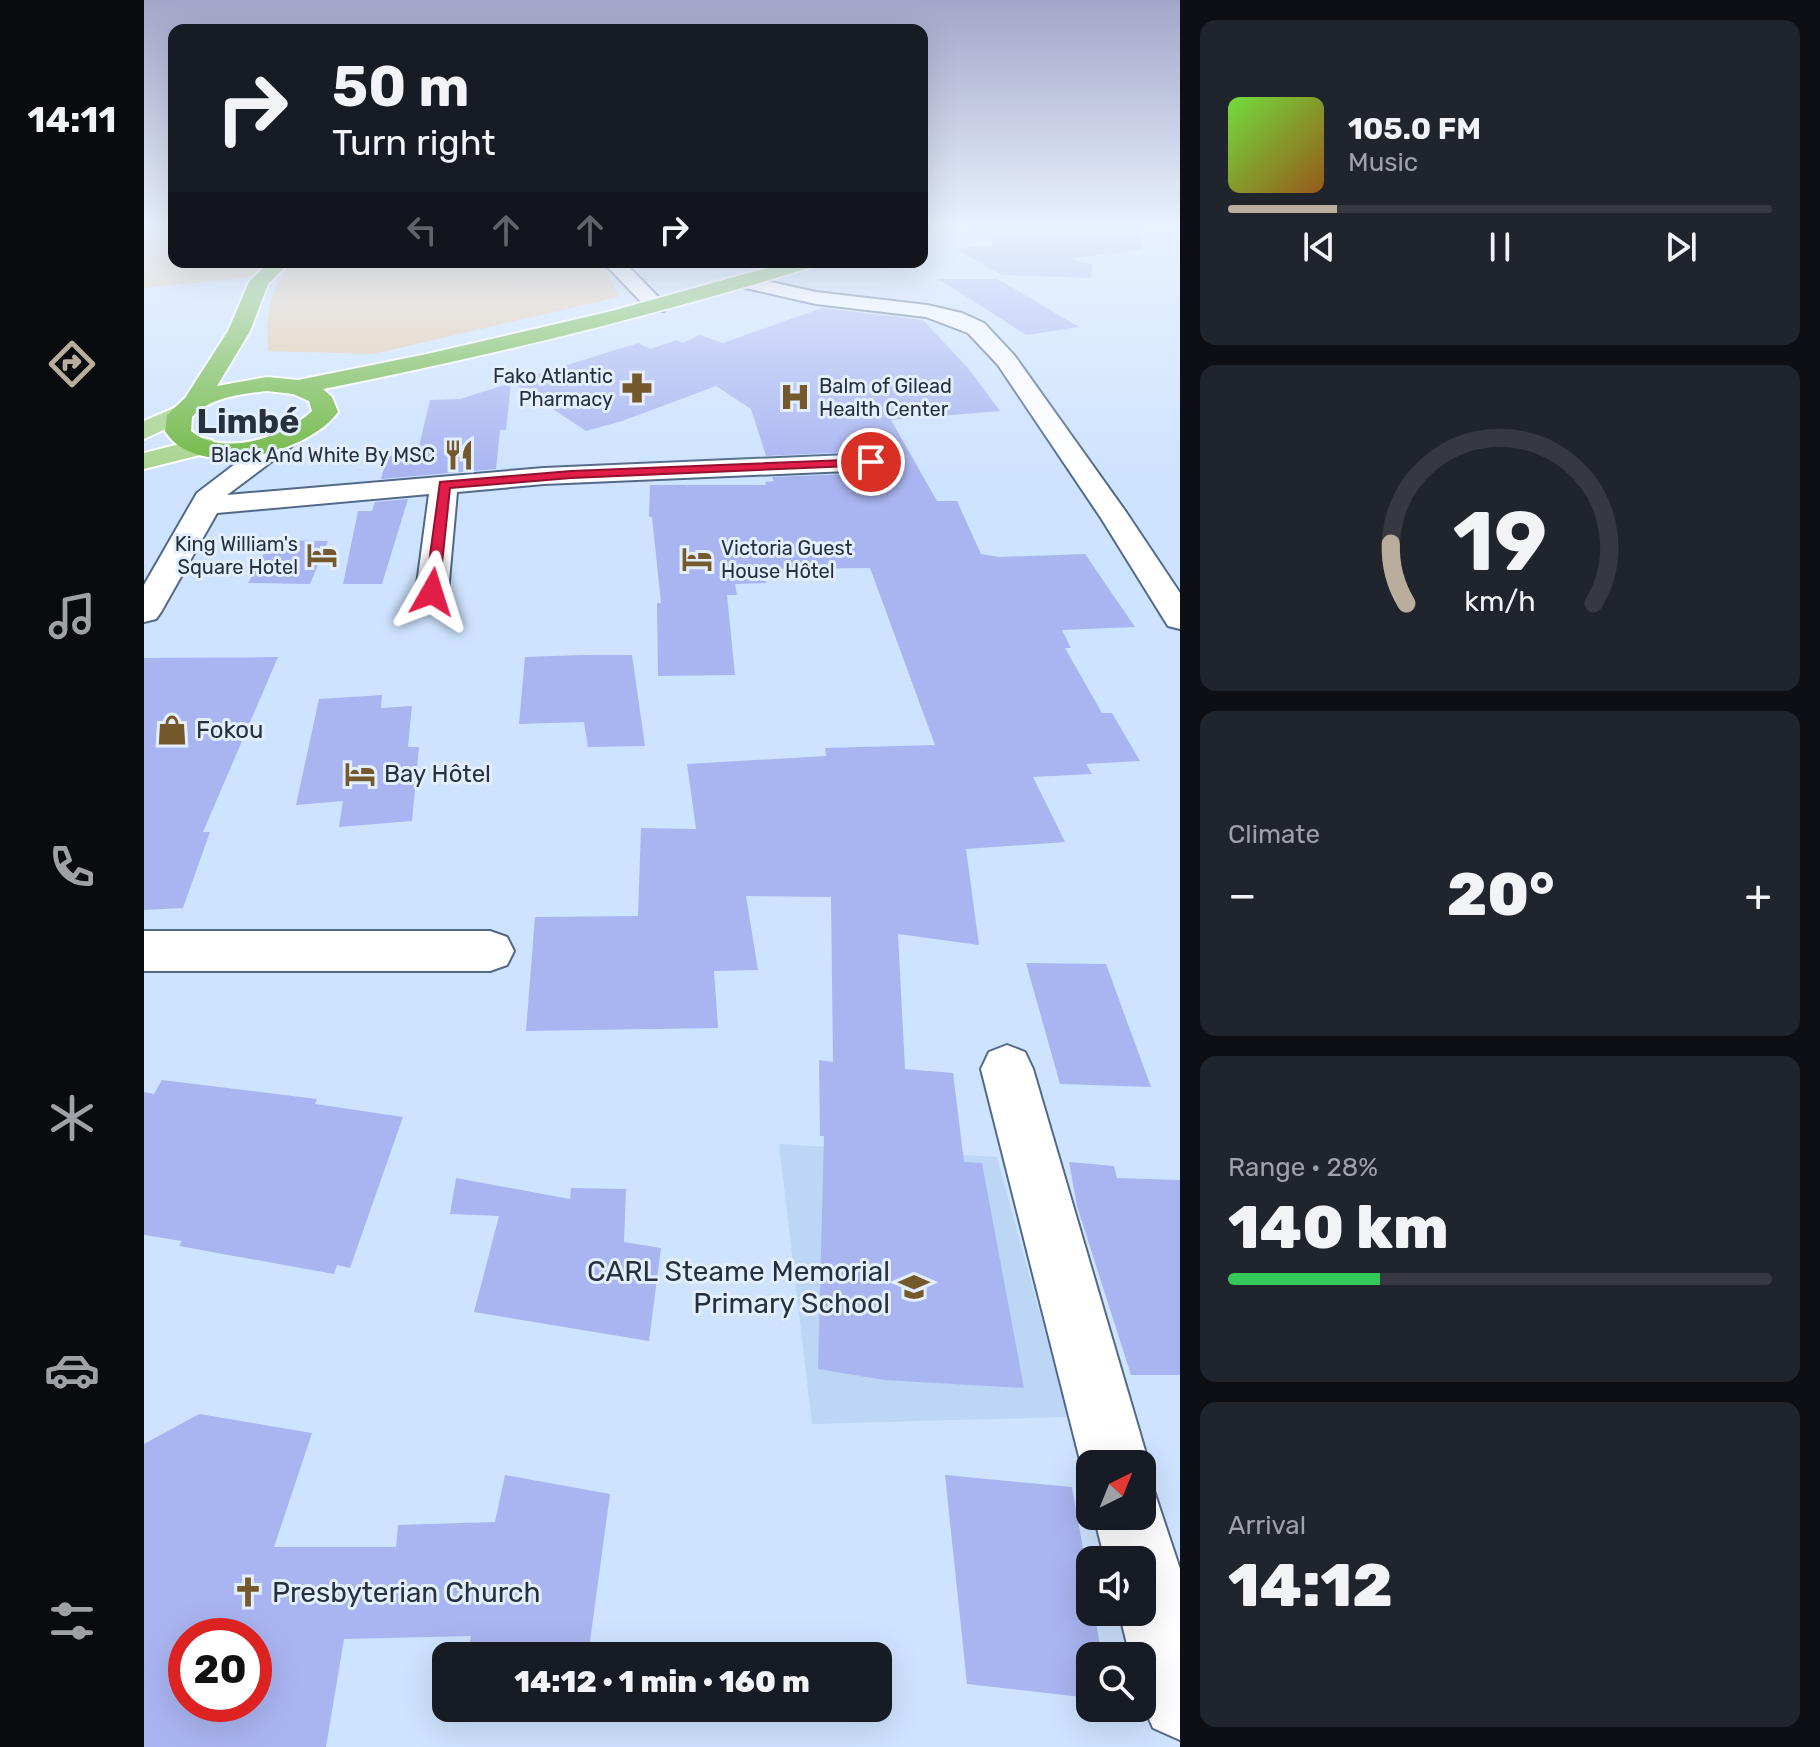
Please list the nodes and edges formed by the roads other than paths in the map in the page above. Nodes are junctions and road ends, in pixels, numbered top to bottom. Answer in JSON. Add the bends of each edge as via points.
{"nodes":[{"id":1,"x":247,"y":311,"type":"edge"},
{"id":2,"x":643,"y":311,"type":"edge"},
{"id":3,"x":923,"y":311,"type":"edge"},
{"id":4,"x":239,"y":331,"type":"junction"},
{"id":5,"x":465,"y":354,"type":"junction"},
{"id":6,"x":295,"y":386,"type":"junction"},
{"id":7,"x":188,"y":408,"type":"junction"},
{"id":8,"x":325,"y":412,"type":"junction"},
{"id":9,"x":144,"y":431,"type":"edge"},
{"id":10,"x":282,"y":441,"type":"junction"},
{"id":11,"x":207,"y":447,"type":"junction"},
{"id":12,"x":144,"y":461,"type":"edge"},
{"id":13,"x":871,"y":462,"type":"dead end"},
{"id":14,"x":444,"y":485,"type":"junction"},
{"id":15,"x":209,"y":499,"type":"junction"},
{"id":16,"x":432,"y":592,"type":"dead end"},
{"id":17,"x":144,"y":612,"type":"edge"},
{"id":18,"x":1180,"y":619,"type":"edge"},
{"id":19,"x":144,"y":951,"type":"edge"},
{"id":20,"x":490,"y":951,"type":"dead end"},
{"id":21,"x":1007,"y":1069,"type":"dead end"},
{"id":22,"x":1111,"y":1450,"type":"edge"},
{"id":23,"x":1156,"y":1613,"type":"edge"},
{"id":24,"x":1180,"y":1701,"type":"edge"}],
"edges":[{"from":1,"to":4,"type":"highway"},
{"from":2,"to":5,"type":"highway"},
{"from":3,"to":18,"type":"street","via":[[976,328],[1006,360]]},
{"from":4,"to":6,"type":"highway"},
{"from":4,"to":7,"type":"highway"},
{"from":5,"to":6,"type":"highway"},
{"from":5,"to":8,"type":"highway"},
{"from":6,"to":7,"type":"highway","via":[[240,387]]},
{"from":6,"to":8,"type":"highway","via":[[320,397]]},
{"from":7,"to":9,"type":"main road"},
{"from":7,"to":11,"type":"highway","via":[[177,422],[178,432]]},
{"from":8,"to":10,"type":"highway"},
{"from":10,"to":11,"type":"highway","via":[[247,448]]},
{"from":10,"to":15,"type":"street"},
{"from":11,"to":12,"type":"main road"},
{"from":11,"to":15,"type":"street"},
{"from":13,"to":14,"type":"street"},
{"from":14,"to":15,"type":"street"},
{"from":14,"to":16,"type":"street"},
{"from":15,"to":17,"type":"street"},
{"from":19,"to":20,"type":"street"},
{"from":21,"to":22,"type":"street"},
{"from":23,"to":24,"type":"street"}]}
